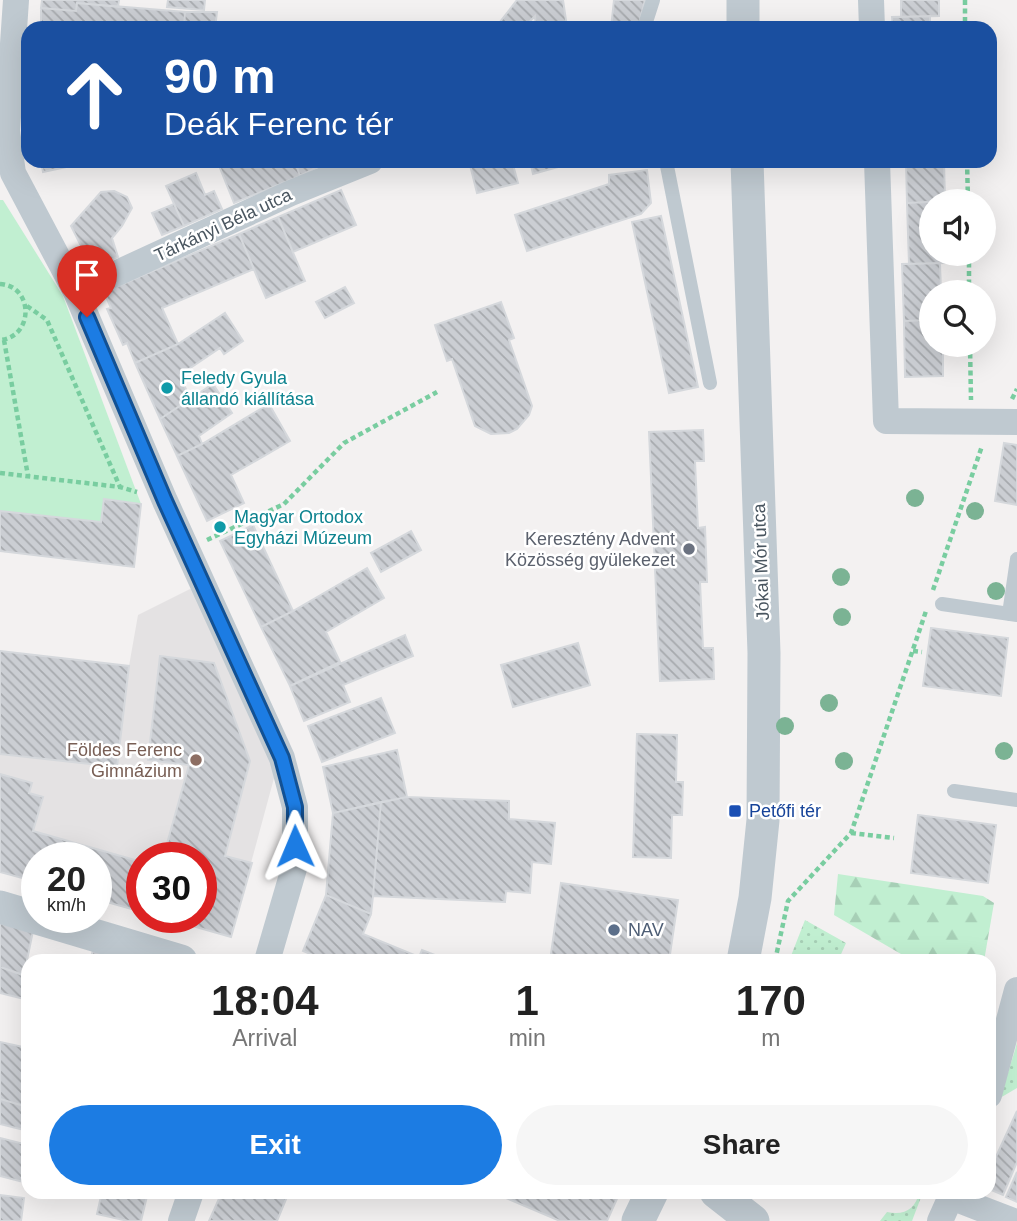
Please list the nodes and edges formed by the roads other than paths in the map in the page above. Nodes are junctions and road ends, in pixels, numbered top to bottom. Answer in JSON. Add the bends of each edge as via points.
{"nodes":[{"id":1,"x":16,"y":0,"type":"edge"},
{"id":2,"x":653,"y":0,"type":"edge"},
{"id":3,"x":743,"y":0,"type":"edge"},
{"id":4,"x":871,"y":0,"type":"edge"},
{"id":5,"x":646,"y":21,"type":"edge"},
{"id":6,"x":743,"y":21,"type":"edge"},
{"id":7,"x":872,"y":21,"type":"edge"},
{"id":8,"x":353,"y":168,"type":"edge"},
{"id":9,"x":667,"y":168,"type":"edge"},
{"id":10,"x":747,"y":168,"type":"edge"},
{"id":11,"x":877,"y":168,"type":"edge"},
{"id":12,"x":7,"y":170,"type":"edge"},
{"id":13,"x":76,"y":292,"type":"junction"},
{"id":14,"x":710,"y":383,"type":"dead end"},
{"id":15,"x":1017,"y":422,"type":"edge"},
{"id":16,"x":1017,"y":559,"type":"edge"},
{"id":17,"x":942,"y":604,"type":"dead end"},
{"id":18,"x":1013,"y":614,"type":"edge"},
{"id":19,"x":954,"y":791,"type":"dead end"},
{"id":20,"x":1017,"y":800,"type":"edge"},
{"id":21,"x":0,"y":907,"type":"edge"},
{"id":22,"x":158,"y":954,"type":"edge"},
{"id":23,"x":269,"y":954,"type":"edge"},
{"id":24,"x":744,"y":954,"type":"edge"},
{"id":25,"x":1017,"y":990,"type":"edge"},
{"id":26,"x":996,"y":1070,"type":"edge"},
{"id":27,"x":189,"y":1199,"type":"edge"},
{"id":28,"x":649,"y":1199,"type":"edge"},
{"id":29,"x":725,"y":1199,"type":"edge"},
{"id":30,"x":948,"y":1203,"type":"edge"},
{"id":31,"x":181,"y":1221,"type":"edge"},
{"id":32,"x":638,"y":1221,"type":"edge"},
{"id":33,"x":753,"y":1221,"type":"edge"},
{"id":34,"x":1013,"y":1221,"type":"edge"}],
"edges":[{"from":1,"to":12,"type":"street"},
{"from":2,"to":5,"type":"lane"},
{"from":3,"to":6,"type":"street"},
{"from":4,"to":7,"type":"street"},
{"from":8,"to":13,"type":"street","name":"Tárkányi Béla utca"},
{"from":9,"to":14,"type":"lane"},
{"from":10,"to":24,"type":"street","name":"Jókai Mór utca","via":[[764,653],[762,820]]},
{"from":11,"to":15,"type":"street","via":[[886,421]]},
{"from":12,"to":13,"type":"street"},
{"from":13,"to":23,"type":"street","via":[[282,758],[295,807],[295,865]]},
{"from":16,"to":18,"type":"lane"},
{"from":17,"to":18,"type":"lane"},
{"from":19,"to":20,"type":"lane"},
{"from":21,"to":22,"type":"street"},
{"from":25,"to":26,"type":"street"},
{"from":27,"to":31,"type":"street"},
{"from":28,"to":32,"type":"street"},
{"from":29,"to":33,"type":"street"},
{"from":30,"to":34,"type":"street"}]}
